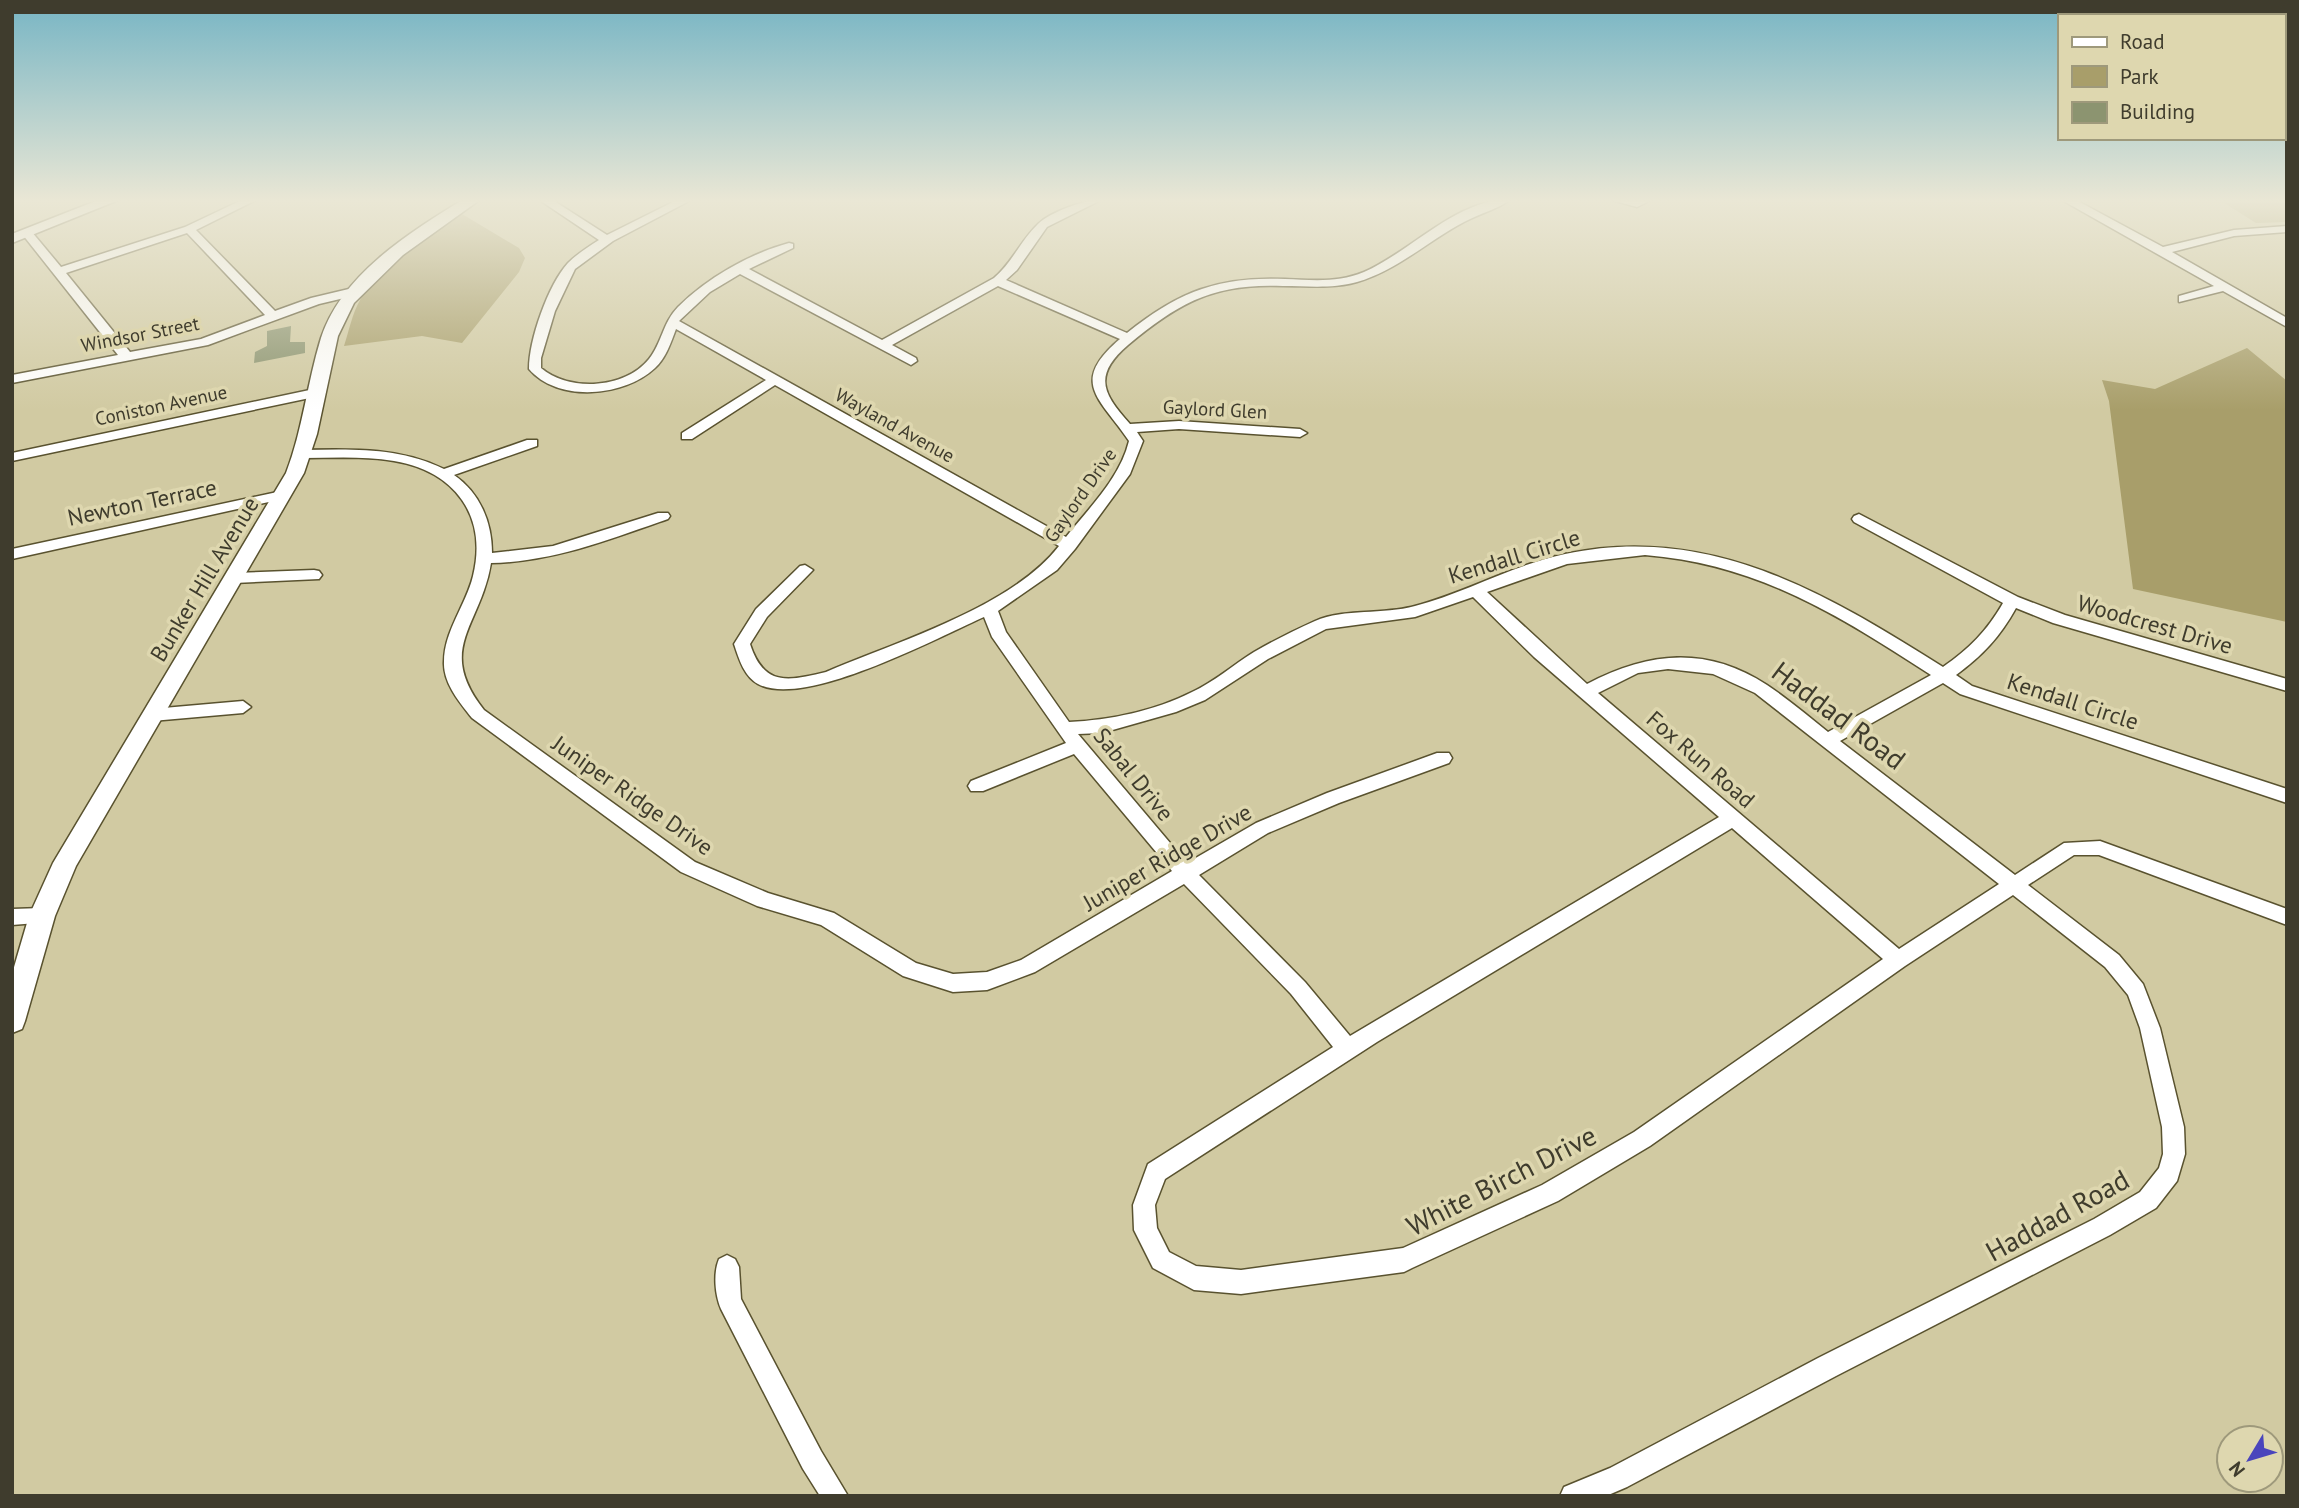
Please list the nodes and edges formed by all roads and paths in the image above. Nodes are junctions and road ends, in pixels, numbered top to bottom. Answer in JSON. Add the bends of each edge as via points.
{"nodes":[{"id":1,"x":56,"y":269,"type":"edge"},
{"id":2,"x":66,"y":269,"type":"edge"},
{"id":3,"x":229,"y":269,"type":"edge"},
{"id":4,"x":380,"y":269,"type":"edge"},
{"id":5,"x":571,"y":269,"type":"edge"},
{"id":6,"x":740,"y":269,"type":"joint"},
{"id":7,"x":1011,"y":269,"type":"edge"},
{"id":8,"x":1379,"y":269,"type":"edge"},
{"id":9,"x":2196,"y":269,"type":"edge"},
{"id":10,"x":58,"y":272,"type":"junction"},
{"id":11,"x":998,"y":281,"type":"junction"},
{"id":12,"x":2225,"y":286,"type":"junction"},
{"id":13,"x":353,"y":292,"type":"junction"},
{"id":14,"x":2183,"y":299,"type":"dead end"},
{"id":15,"x":274,"y":317,"type":"junction"},
{"id":16,"x":673,"y":322,"type":"junction"},
{"id":17,"x":2287,"y":323,"type":"edge"},
{"id":18,"x":700,"y":338,"type":"junction"},
{"id":19,"x":1128,"y":338,"type":"junction"},
{"id":20,"x":663,"y":345,"type":"junction"},
{"id":21,"x":883,"y":345,"type":"junction"},
{"id":22,"x":127,"y":357,"type":"junction"},
{"id":23,"x":911,"y":361,"type":"dead end"},
{"id":24,"x":12,"y":379,"type":"edge"},
{"id":25,"x":774,"y":380,"type":"junction"},
{"id":26,"x":319,"y":392,"type":"junction"},
{"id":27,"x":1129,"y":428,"type":"junction"},
{"id":28,"x":1300,"y":433,"type":"dead end"},
{"id":29,"x":687,"y":436,"type":"dead end"},
{"id":30,"x":532,"y":443,"type":"dead end"},
{"id":31,"x":303,"y":454,"type":"junction"},
{"id":32,"x":12,"y":457,"type":"edge"},
{"id":33,"x":443,"y":474,"type":"junction"},
{"id":34,"x":282,"y":495,"type":"junction"},
{"id":35,"x":663,"y":516,"type":"dead end"},
{"id":36,"x":1859,"y":519,"type":"dead end"},
{"id":37,"x":1070,"y":546,"type":"junction"},
{"id":38,"x":12,"y":554,"type":"edge"},
{"id":39,"x":484,"y":558,"type":"junction"},
{"id":40,"x":805,"y":570,"type":"dead end"},
{"id":41,"x":314,"y":575,"type":"dead end"},
{"id":42,"x":234,"y":578,"type":"junction"},
{"id":43,"x":1476,"y":591,"type":"junction"},
{"id":44,"x":2012,"y":601,"type":"junction"},
{"id":45,"x":989,"y":609,"type":"junction"},
{"id":46,"x":1943,"y":676,"type":"junction"},
{"id":47,"x":2287,"y":685,"type":"edge"},
{"id":48,"x":1585,"y":692,"type":"junction"},
{"id":49,"x":243,"y":707,"type":"dead end"},
{"id":50,"x":152,"y":715,"type":"junction"},
{"id":51,"x":1067,"y":728,"type":"junction"},
{"id":52,"x":1827,"y":740,"type":"junction"},
{"id":53,"x":1077,"y":746,"type":"junction"},
{"id":54,"x":1443,"y":758,"type":"dead end"},
{"id":55,"x":977,"y":786,"type":"dead end"},
{"id":56,"x":2287,"y":796,"type":"edge"},
{"id":57,"x":1732,"y":818,"type":"junction"},
{"id":58,"x":1186,"y":874,"type":"junction"},
{"id":59,"x":2013,"y":883,"type":"junction"},
{"id":60,"x":42,"y":916,"type":"junction"},
{"id":61,"x":12,"y":917,"type":"edge"},
{"id":62,"x":2287,"y":917,"type":"edge"},
{"id":63,"x":1898,"y":960,"type":"junction"},
{"id":64,"x":12,"y":1021,"type":"edge"},
{"id":65,"x":1347,"y":1048,"type":"junction"},
{"id":66,"x":727,"y":1267,"type":"dead end"},
{"id":67,"x":835,"y":1496,"type":"edge"},
{"id":68,"x":1573,"y":1496,"type":"edge"}],
"edges":[{"from":1,"to":10,"type":"street"},
{"from":2,"to":10,"type":"street"},
{"from":3,"to":15,"type":"street"},
{"from":4,"to":13,"type":"main road","name":"Bunker Hill Avenue"},
{"from":5,"to":20,"type":"street","via":[[540,341],[535,369],[543,379],[579,388],[621,382],[650,366]]},
{"from":6,"to":16,"type":"street","via":[[697,296]]},
{"from":6,"to":21,"type":"street"},
{"from":7,"to":11,"type":"street"},
{"from":8,"to":19,"type":"street","name":"Gaylord Drive","via":[[1353,280],[1254,282],[1197,291],[1175,301]]},
{"from":9,"to":12,"type":"street"},
{"from":10,"to":22,"type":"street"},
{"from":11,"to":19,"type":"street"},
{"from":11,"to":21,"type":"street"},
{"from":12,"to":14,"type":"street"},
{"from":12,"to":17,"type":"street"},
{"from":13,"to":15,"type":"street","name":"Windsor Street"},
{"from":13,"to":26,"type":"main road","name":"Bunker Hill Avenue","via":[[337,318]]},
{"from":15,"to":22,"type":"street","name":"Windsor Street","via":[[204,342]]},
{"from":16,"to":18,"type":"street","name":"Wayland Avenue"},
{"from":16,"to":20,"type":"street"},
{"from":18,"to":20,"type":"street"},
{"from":18,"to":25,"type":"street","name":"Wayland Avenue"},
{"from":19,"to":27,"type":"street","name":"Gaylord Drive","via":[[1100,369],[1098,385],[1103,399]]},
{"from":21,"to":23,"type":"street"},
{"from":22,"to":24,"type":"street","name":"Windsor Street"},
{"from":25,"to":29,"type":"street"},
{"from":25,"to":37,"type":"street","name":"Wayland Avenue"},
{"from":26,"to":31,"type":"main road","name":"Bunker Hill Avenue"},
{"from":26,"to":32,"type":"street","name":"Coniston Avenue"},
{"from":27,"to":28,"type":"street","name":"Gaylord Glen","via":[[1179,425]]},
{"from":27,"to":37,"type":"street","name":"Gaylord Drive","via":[[1136,441],[1133,454]]},
{"from":30,"to":33,"type":"street"},
{"from":31,"to":33,"type":"street","name":"Juniper Ridge Drive","via":[[397,457]]},
{"from":31,"to":34,"type":"main road","name":"Bunker Hill Avenue"},
{"from":33,"to":39,"type":"street","name":"Juniper Ridge Drive","via":[[460,486],[479,514],[486,536]]},
{"from":34,"to":38,"type":"street","name":"Newton Terrace"},
{"from":34,"to":42,"type":"main road","name":"Bunker Hill Avenue"},
{"from":35,"to":39,"type":"street","via":[[565,549]]},
{"from":36,"to":44,"type":"street","name":"Woodcrest Drive"},
{"from":37,"to":45,"type":"street","name":"Gaylord Drive","via":[[1052,566]]},
{"from":39,"to":58,"type":"street","name":"Juniper Ridge Drive","via":[[452,663],[464,695],[478,714],[688,867],[764,900],[827,919],[910,970],[953,983],[987,981],[1028,966]]},
{"from":40,"to":45,"type":"street","name":"Gaylord Drive","via":[[774,598],[742,644],[750,670],[765,681],[805,683],[830,677]]},
{"from":41,"to":42,"type":"street"},
{"from":42,"to":50,"type":"main road","name":"Bunker Hill Avenue"},
{"from":43,"to":46,"type":"street","name":"Kendall Circle","via":[[1565,559],[1635,551],[1685,553],[1781,581],[1824,601]]},
{"from":43,"to":48,"type":"street","name":"Fox Run Road"},
{"from":43,"to":51,"type":"street","name":"Kendall Circle","via":[[1415,612],[1323,624],[1170,708],[1102,727]]},
{"from":44,"to":46,"type":"street","via":[[1996,631]]},
{"from":44,"to":47,"type":"street","name":"Woodcrest Drive"},
{"from":45,"to":51,"type":"street","name":"Sabal Drive","via":[[998,633]]},
{"from":46,"to":52,"type":"street"},
{"from":46,"to":56,"type":"street","name":"Kendall Circle","via":[[1966,690]]},
{"from":48,"to":52,"type":"street","name":"Haddad Road","via":[[1633,669],[1667,661],[1706,666],[1761,689]]},
{"from":48,"to":57,"type":"street","name":"Fox Run Road"},
{"from":49,"to":50,"type":"street"},
{"from":50,"to":60,"type":"main road","name":"Bunker Hill Avenue","via":[[65,863]]},
{"from":51,"to":53,"type":"street","name":"Sabal Drive"},
{"from":52,"to":59,"type":"street","name":"Haddad Road"},
{"from":53,"to":55,"type":"street"},
{"from":53,"to":58,"type":"street","name":"Sabal Drive"},
{"from":54,"to":58,"type":"street","name":"Juniper Ridge Drive","via":[[1262,828]]},
{"from":57,"to":63,"type":"street","name":"Fox Run Road"},
{"from":57,"to":65,"type":"street","name":"White Birch Drive"},
{"from":58,"to":65,"type":"street","name":"Sabal Drive","via":[[1298,988]]},
{"from":59,"to":62,"type":"street","name":"White Birch Drive","via":[[2071,848],[2100,848]]},
{"from":59,"to":63,"type":"street","name":"White Birch Drive"},
{"from":59,"to":68,"type":"street","name":"Haddad Road","via":[[2112,961],[2136,990],[2150,1028],[2173,1127],[2169,1173],[2148,1200],[2102,1227],[1618,1478]]},
{"from":60,"to":61,"type":"street"},
{"from":60,"to":64,"type":"main road","name":"Bunker Hill Avenue"},
{"from":63,"to":65,"type":"street","name":"White Birch Drive","via":[[1642,1139],[1550,1193],[1404,1260],[1241,1282],[1194,1278],[1161,1260],[1146,1230],[1144,1205],[1156,1172]]},
{"from":66,"to":67,"type":"street","via":[[729,1301]]}]}
